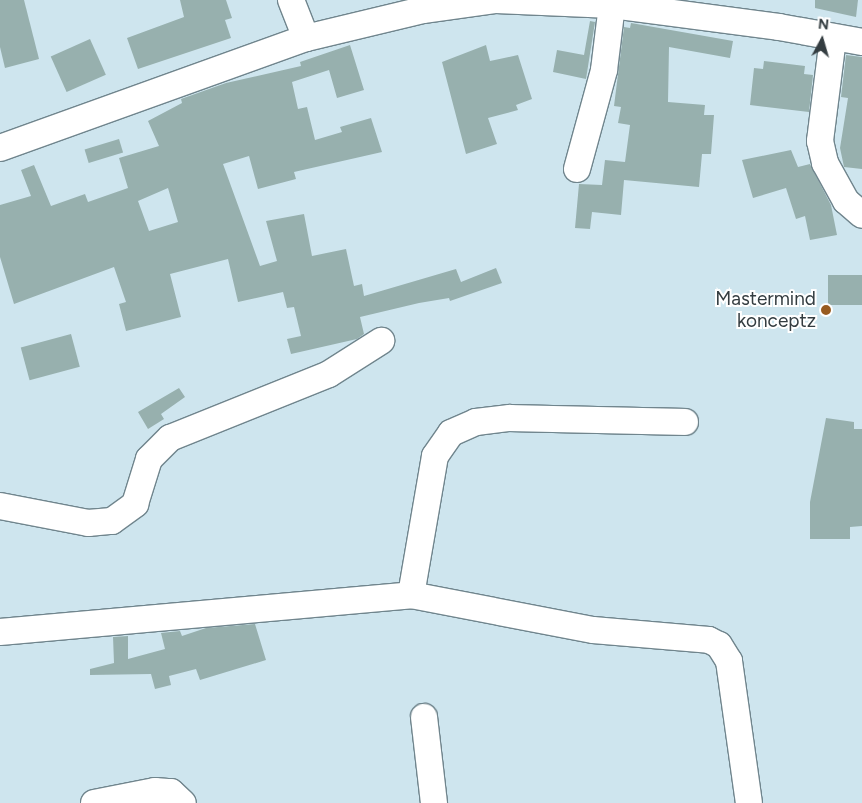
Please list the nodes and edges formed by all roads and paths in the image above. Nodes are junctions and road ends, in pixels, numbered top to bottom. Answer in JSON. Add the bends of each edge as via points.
{"nodes":[{"id":1,"x":291,"y":0,"type":"edge"},
{"id":2,"x":612,"y":5,"type":"junction"},
{"id":3,"x":306,"y":38,"type":"junction"},
{"id":4,"x":833,"y":38,"type":"junction"},
{"id":5,"x":862,"y":42,"type":"edge"},
{"id":6,"x":0,"y":148,"type":"edge"},
{"id":7,"x":577,"y":169,"type":"dead end"},
{"id":8,"x":862,"y":215,"type":"edge"},
{"id":9,"x":381,"y":341,"type":"dead end"},
{"id":10,"x":685,"y":422,"type":"dead end"},
{"id":11,"x":0,"y":506,"type":"edge"},
{"id":12,"x":411,"y":595,"type":"junction"},
{"id":13,"x":0,"y":632,"type":"edge"},
{"id":14,"x":424,"y":717,"type":"dead end"},
{"id":15,"x":94,"y":803,"type":"edge"},
{"id":16,"x":183,"y":803,"type":"edge"},
{"id":17,"x":434,"y":803,"type":"edge"},
{"id":18,"x":749,"y":803,"type":"edge"}],
"edges":[{"from":1,"to":3,"type":"street"},
{"from":2,"to":3,"type":"street","via":[[496,0],[423,10]]},
{"from":2,"to":4,"type":"street","via":[[779,26]]},
{"from":2,"to":7,"type":"street","via":[[604,70]]},
{"from":3,"to":6,"type":"street"},
{"from":4,"to":5,"type":"street"},
{"from":4,"to":8,"type":"street","via":[[820,141],[825,163],[846,201]]},
{"from":9,"to":11,"type":"street","via":[[329,374],[170,438],[149,459],[135,504],[112,521],[88,523]]},
{"from":10,"to":12,"type":"street","via":[[510,418],[476,422],[451,433],[434,456]]},
{"from":12,"to":13,"type":"street","via":[[329,605],[119,619]]},
{"from":12,"to":18,"type":"street","via":[[593,630],[709,640],[719,645],[729,662],[733,682]]},
{"from":14,"to":17,"type":"street"},
{"from":15,"to":16,"type":"street","via":[[155,791],[171,792]]}]}
